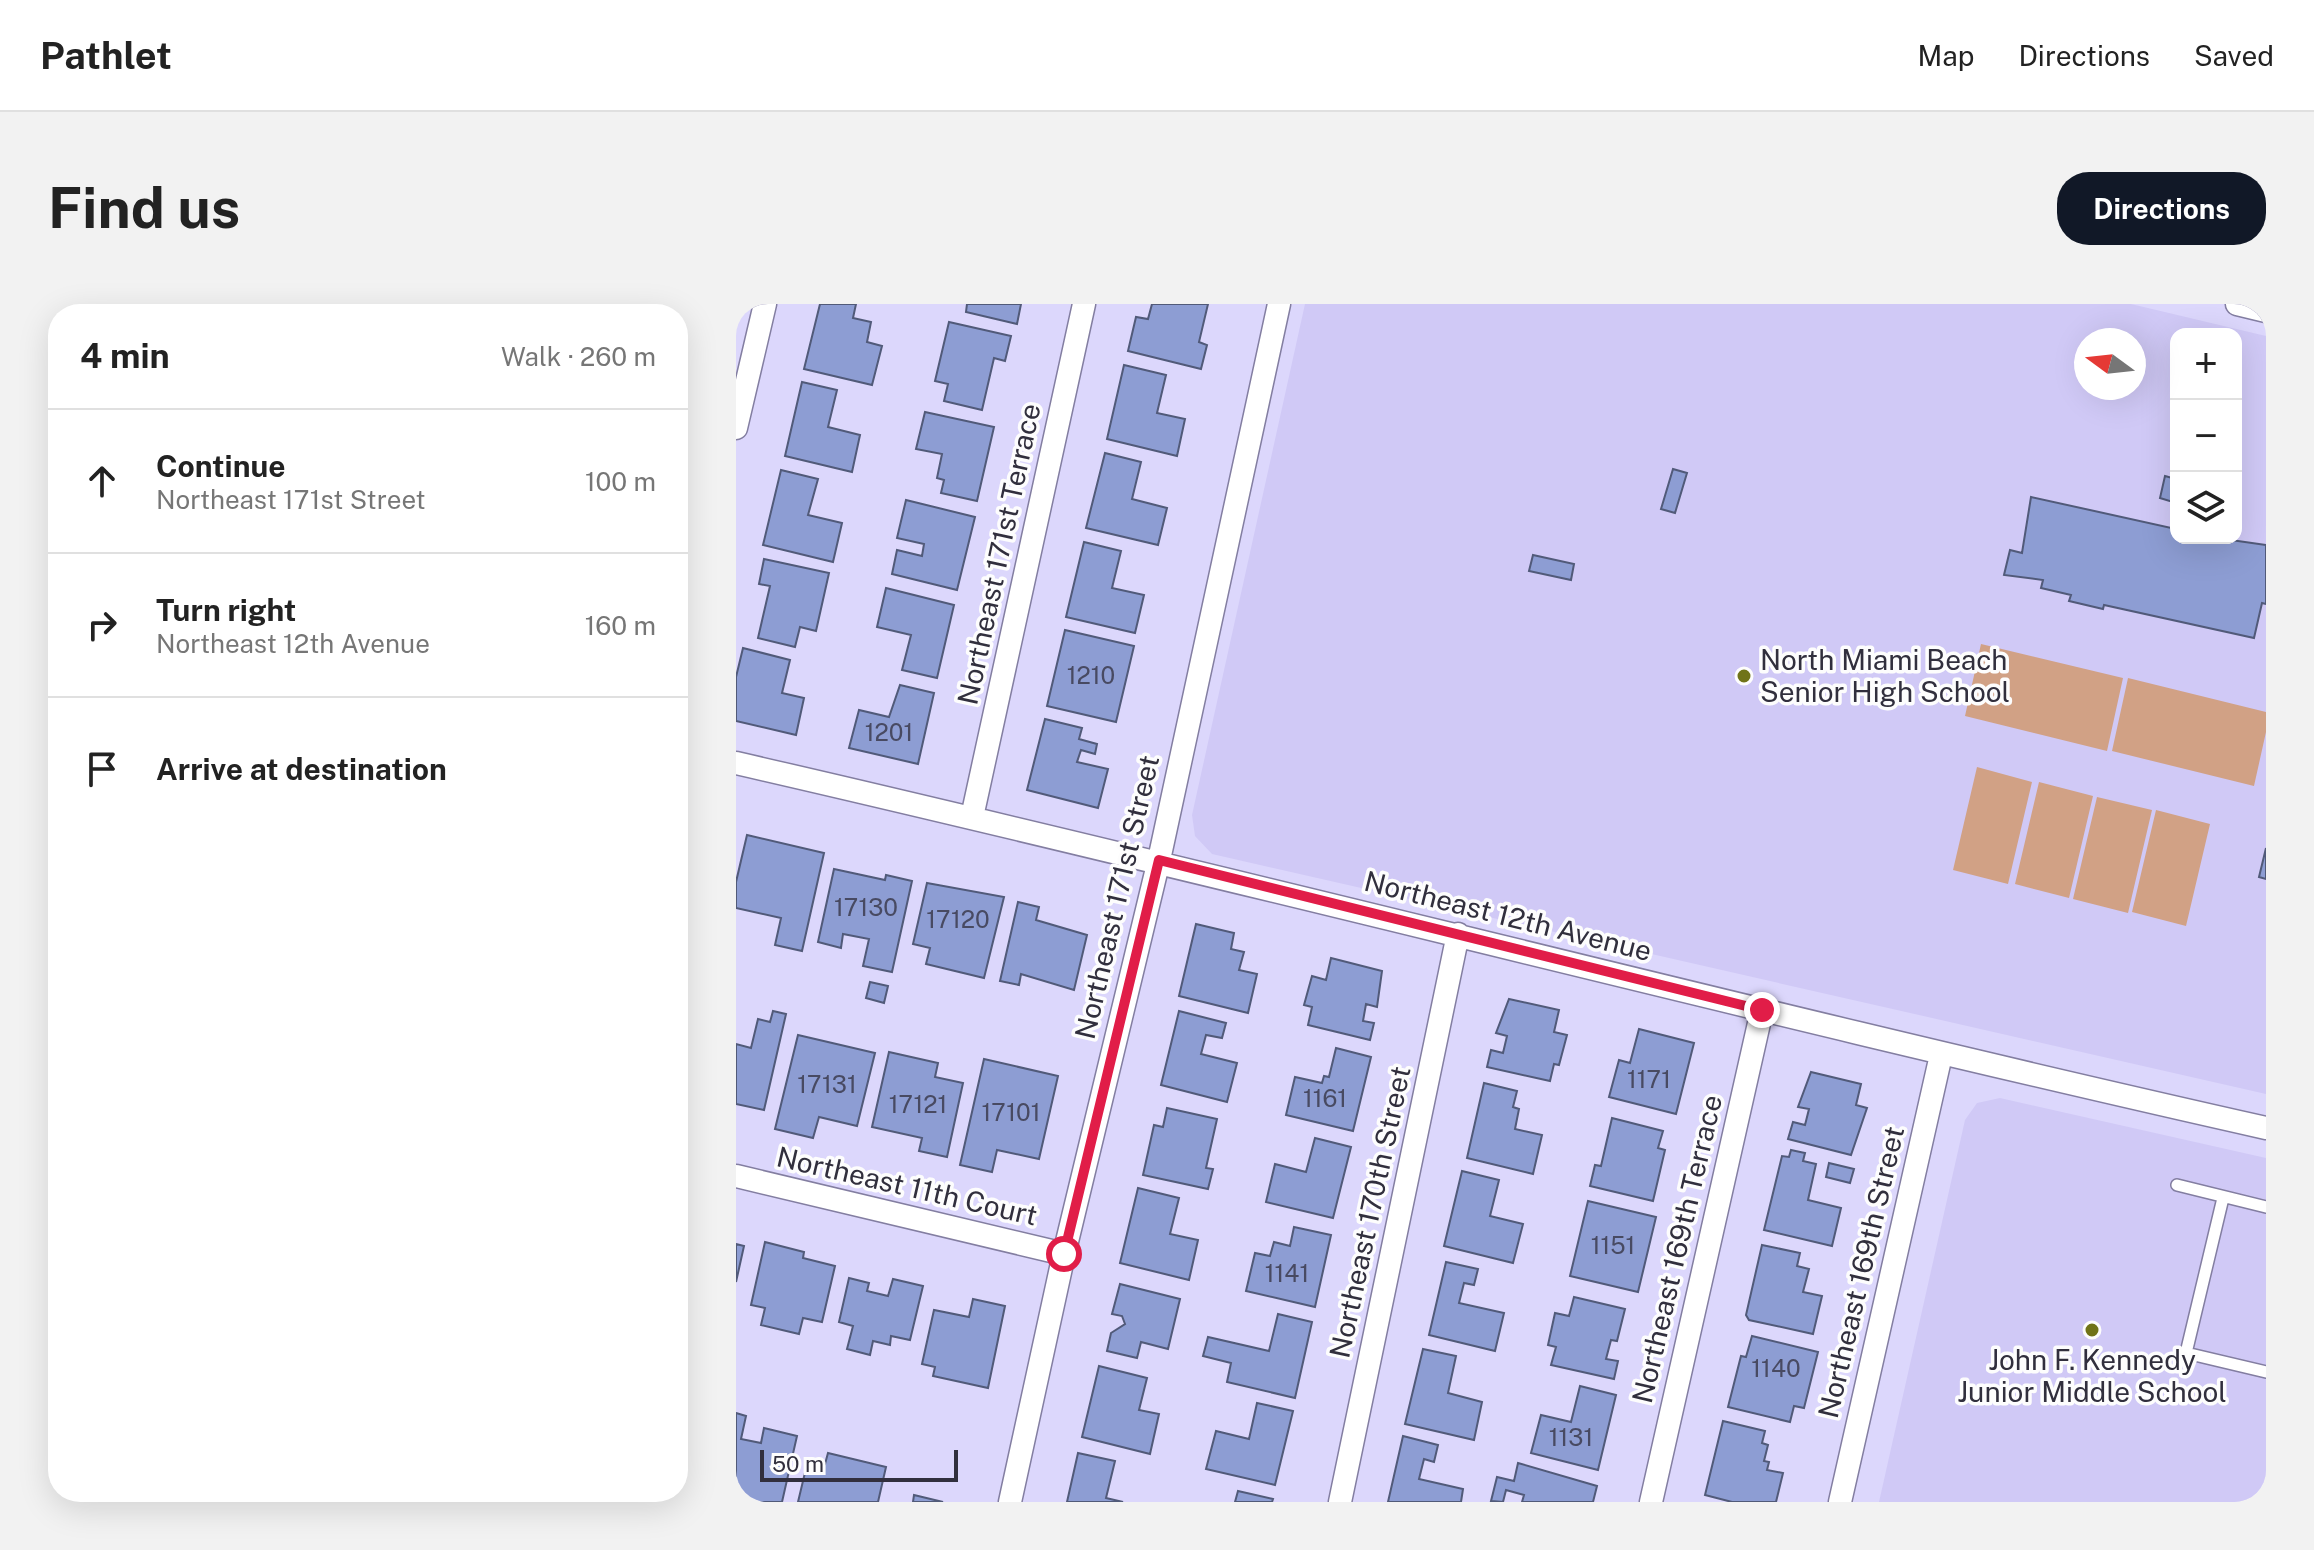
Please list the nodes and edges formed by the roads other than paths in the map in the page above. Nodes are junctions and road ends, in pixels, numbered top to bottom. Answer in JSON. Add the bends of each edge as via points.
{"nodes":[{"id":1,"x":765,"y":304,"type":"edge"},
{"id":2,"x":1084,"y":304,"type":"edge"},
{"id":3,"x":1279,"y":304,"type":"edge"},
{"id":4,"x":2237,"y":304,"type":"edge"},
{"id":5,"x":2266,"y":311,"type":"edge"},
{"id":6,"x":736,"y":428,"type":"edge"},
{"id":7,"x":736,"y":763,"type":"edge"},
{"id":8,"x":972,"y":817,"type":"junction"},
{"id":9,"x":1159,"y":860,"type":"junction"},
{"id":10,"x":1458,"y":934,"type":"junction"},
{"id":11,"x":1762,"y":1010,"type":"junction"},
{"id":12,"x":1941,"y":1055,"type":"junction"},
{"id":13,"x":2266,"y":1128,"type":"edge"},
{"id":14,"x":736,"y":1176,"type":"edge"},
{"id":15,"x":2177,"y":1185,"type":"dead end"},
{"id":16,"x":2223,"y":1198,"type":"junction"},
{"id":17,"x":2266,"y":1207,"type":"edge"},
{"id":18,"x":1064,"y":1254,"type":"junction"},
{"id":19,"x":2266,"y":1372,"type":"edge"},
{"id":20,"x":1010,"y":1502,"type":"edge"},
{"id":21,"x":1340,"y":1502,"type":"edge"},
{"id":22,"x":1651,"y":1502,"type":"edge"},
{"id":23,"x":1840,"y":1502,"type":"edge"}],
"edges":[{"from":1,"to":6,"type":"street"},
{"from":2,"to":8,"type":"street","name":"Northeast 171st Terrace"},
{"from":3,"to":9,"type":"street","name":"Northeast 171st Street"},
{"from":4,"to":5,"type":"street"},
{"from":7,"to":8,"type":"street","name":"Northeast 12th Avenue"},
{"from":8,"to":9,"type":"street","name":"Northeast 12th Avenue"},
{"from":9,"to":10,"type":"street","name":"Northeast 12th Avenue"},
{"from":9,"to":18,"type":"street","name":"Northeast 171st Street"},
{"from":10,"to":11,"type":"street","name":"Northeast 12th Avenue"},
{"from":10,"to":21,"type":"street","name":"Northeast 170th Street"},
{"from":11,"to":12,"type":"street","name":"Northeast 12th Avenue"},
{"from":11,"to":22,"type":"street","name":"Northeast 169th Terrace"},
{"from":12,"to":13,"type":"street","name":"Northeast 12th Avenue"},
{"from":12,"to":23,"type":"street","name":"Northeast 169th Street"},
{"from":14,"to":18,"type":"street","name":"Northeast 11th Court"},
{"from":15,"to":16,"type":"lane"},
{"from":16,"to":17,"type":"lane"},
{"from":16,"to":19,"type":"lane","via":[[2186,1353]]},
{"from":18,"to":20,"type":"street","name":"Northeast 171st Street"}]}
